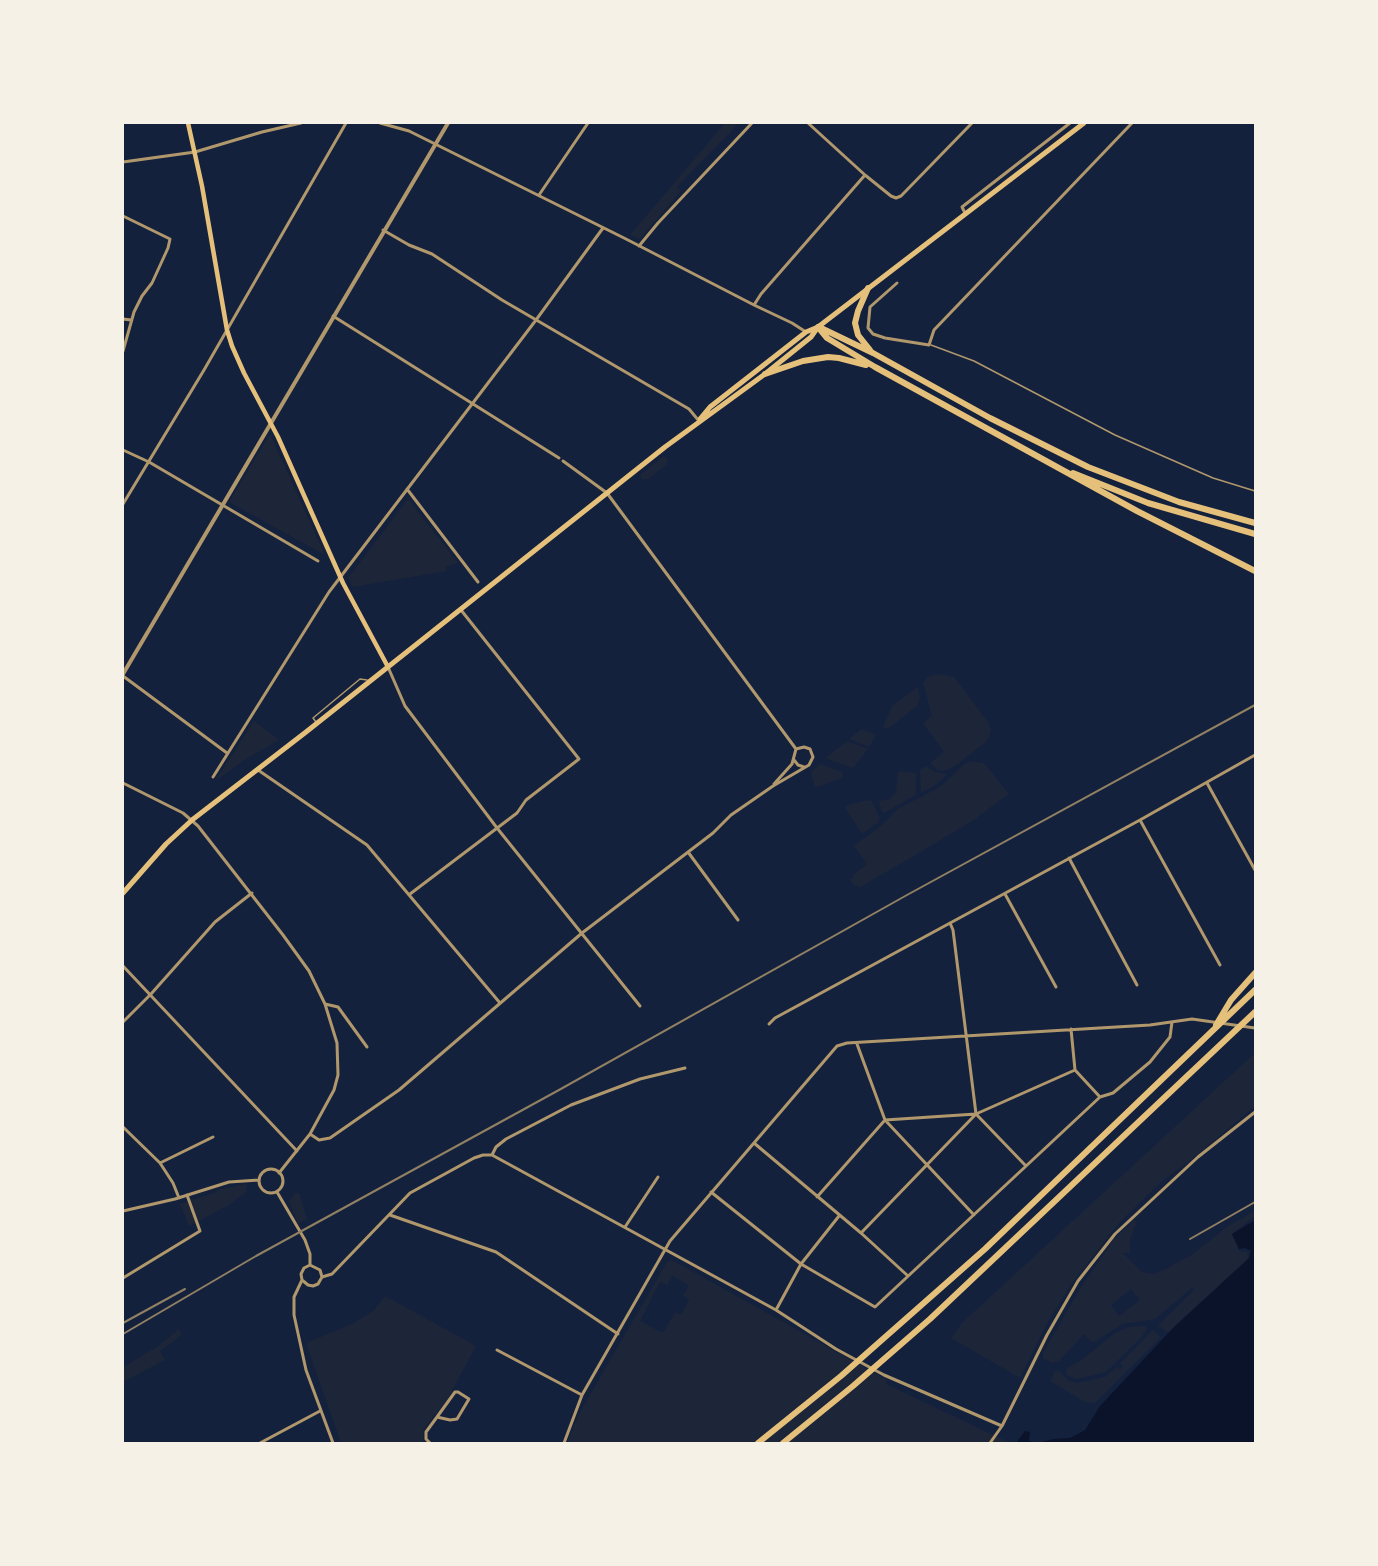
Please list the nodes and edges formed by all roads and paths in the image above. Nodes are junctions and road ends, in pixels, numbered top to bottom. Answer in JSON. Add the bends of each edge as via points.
{"nodes":[{"id":1,"x":188,"y":123,"type":"edge"},
{"id":2,"x":301,"y":123,"type":"edge"},
{"id":3,"x":346,"y":123,"type":"edge"},
{"id":4,"x":380,"y":123,"type":"edge"},
{"id":5,"x":448,"y":123,"type":"edge"},
{"id":6,"x":588,"y":123,"type":"edge"},
{"id":7,"x":752,"y":123,"type":"edge"},
{"id":8,"x":808,"y":123,"type":"edge"},
{"id":9,"x":972,"y":123,"type":"edge"},
{"id":10,"x":1070,"y":123,"type":"edge"},
{"id":11,"x":1084,"y":123,"type":"edge"},
{"id":12,"x":1132,"y":123,"type":"edge"},
{"id":13,"x":435,"y":144,"type":"junction"},
{"id":14,"x":195,"y":152,"type":"junction"},
{"id":15,"x":123,"y":162,"type":"edge"},
{"id":16,"x":1014,"y":167,"type":"junction"},
{"id":17,"x":1020,"y":174,"type":"junction"},
{"id":18,"x":866,"y":175,"type":"junction"},
{"id":19,"x":539,"y":195,"type":"junction"},
{"id":20,"x":965,"y":214,"type":"junction"},
{"id":21,"x":123,"y":216,"type":"edge"},
{"id":22,"x":603,"y":228,"type":"junction"},
{"id":23,"x":383,"y":230,"type":"junction"},
{"id":24,"x":639,"y":246,"type":"junction"},
{"id":25,"x":897,"y":282,"type":"dead end"},
{"id":26,"x":868,"y":288,"type":"junction"},
{"id":27,"x":753,"y":305,"type":"junction"},
{"id":28,"x":333,"y":315,"type":"junction"},
{"id":29,"x":123,"y":319,"type":"edge"},
{"id":30,"x":131,"y":320,"type":"junction"},
{"id":31,"x":536,"y":320,"type":"junction"},
{"id":32,"x":818,"y":327,"type":"junction"},
{"id":33,"x":227,"y":330,"type":"junction"},
{"id":34,"x":806,"y":332,"type":"junction"},
{"id":35,"x":929,"y":345,"type":"junction"},
{"id":36,"x":123,"y":351,"type":"edge"},
{"id":37,"x":873,"y":353,"type":"junction"},
{"id":38,"x":875,"y":368,"type":"junction"},
{"id":39,"x":765,"y":374,"type":"junction"},
{"id":40,"x":473,"y":403,"type":"junction"},
{"id":41,"x":699,"y":421,"type":"junction"},
{"id":42,"x":271,"y":423,"type":"junction"},
{"id":43,"x":123,"y":450,"type":"edge"},
{"id":44,"x":559,"y":458,"type":"dead end"},
{"id":45,"x":563,"y":461,"type":"dead end"},
{"id":46,"x":149,"y":462,"type":"junction"},
{"id":47,"x":1058,"y":467,"type":"junction"},
{"id":48,"x":407,"y":489,"type":"junction"},
{"id":49,"x":1255,"y":491,"type":"edge"},
{"id":50,"x":607,"y":493,"type":"junction"},
{"id":51,"x":123,"y":504,"type":"edge"},
{"id":52,"x":223,"y":504,"type":"junction"},
{"id":53,"x":1255,"y":523,"type":"edge"},
{"id":54,"x":1255,"y":534,"type":"edge"},
{"id":55,"x":318,"y":561,"type":"dead end"},
{"id":56,"x":1255,"y":571,"type":"edge"},
{"id":57,"x":340,"y":578,"type":"junction"},
{"id":58,"x":478,"y":582,"type":"dead end"},
{"id":59,"x":461,"y":610,"type":"junction"},
{"id":60,"x":388,"y":667,"type":"junction"},
{"id":61,"x":123,"y":675,"type":"edge"},
{"id":62,"x":796,"y":749,"type":"junction"},
{"id":63,"x":227,"y":753,"type":"junction"},
{"id":64,"x":1255,"y":755,"type":"edge"},
{"id":65,"x":794,"y":760,"type":"junction"},
{"id":66,"x":804,"y":767,"type":"junction"},
{"id":67,"x":257,"y":769,"type":"junction"},
{"id":68,"x":213,"y":777,"type":"dead end"},
{"id":69,"x":123,"y":783,"type":"edge"},
{"id":70,"x":1207,"y":783,"type":"junction"},
{"id":71,"x":773,"y":786,"type":"junction"},
{"id":72,"x":192,"y":820,"type":"junction"},
{"id":73,"x":1140,"y":820,"type":"junction"},
{"id":74,"x":497,"y":828,"type":"junction"},
{"id":75,"x":688,"y":852,"type":"junction"},
{"id":76,"x":1069,"y":858,"type":"junction"},
{"id":77,"x":1255,"y":870,"type":"edge"},
{"id":78,"x":123,"y":893,"type":"edge"},
{"id":79,"x":252,"y":893,"type":"junction"},
{"id":80,"x":1005,"y":893,"type":"junction"},
{"id":81,"x":410,"y":894,"type":"junction"},
{"id":82,"x":738,"y":920,"type":"dead end"},
{"id":83,"x":950,"y":923,"type":"junction"},
{"id":84,"x":582,"y":933,"type":"junction"},
{"id":85,"x":1220,"y":965,"type":"dead end"},
{"id":86,"x":123,"y":966,"type":"edge"},
{"id":87,"x":1255,"y":972,"type":"edge"},
{"id":88,"x":1137,"y":985,"type":"dead end"},
{"id":89,"x":1056,"y":987,"type":"dead end"},
{"id":90,"x":1255,"y":990,"type":"edge"},
{"id":91,"x":151,"y":994,"type":"junction"},
{"id":92,"x":500,"y":1003,"type":"junction"},
{"id":93,"x":325,"y":1004,"type":"junction"},
{"id":94,"x":640,"y":1006,"type":"dead end"},
{"id":95,"x":1255,"y":1012,"type":"edge"},
{"id":96,"x":123,"y":1022,"type":"edge"},
{"id":97,"x":1172,"y":1022,"type":"junction"},
{"id":98,"x":769,"y":1024,"type":"dead end"},
{"id":99,"x":1255,"y":1028,"type":"edge"},
{"id":100,"x":1071,"y":1029,"type":"junction"},
{"id":101,"x":1210,"y":1034,"type":"junction"},
{"id":102,"x":966,"y":1037,"type":"junction"},
{"id":103,"x":857,"y":1043,"type":"junction"},
{"id":104,"x":367,"y":1047,"type":"dead end"},
{"id":105,"x":685,"y":1068,"type":"dead end"},
{"id":106,"x":1075,"y":1070,"type":"junction"},
{"id":107,"x":1100,"y":1097,"type":"junction"},
{"id":108,"x":1255,"y":1112,"type":"edge"},
{"id":109,"x":976,"y":1114,"type":"junction"},
{"id":110,"x":885,"y":1120,"type":"junction"},
{"id":111,"x":123,"y":1127,"type":"edge"},
{"id":112,"x":310,"y":1134,"type":"junction"},
{"id":113,"x":213,"y":1137,"type":"dead end"},
{"id":114,"x":754,"y":1143,"type":"junction"},
{"id":115,"x":297,"y":1151,"type":"junction"},
{"id":116,"x":492,"y":1155,"type":"junction"},
{"id":117,"x":160,"y":1163,"type":"junction"},
{"id":118,"x":928,"y":1164,"type":"junction"},
{"id":119,"x":1026,"y":1166,"type":"junction"},
{"id":120,"x":279,"y":1173,"type":"junction"},
{"id":121,"x":658,"y":1177,"type":"dead end"},
{"id":122,"x":259,"y":1180,"type":"junction"},
{"id":123,"x":277,"y":1192,"type":"junction"},
{"id":124,"x":711,"y":1192,"type":"junction"},
{"id":125,"x":187,"y":1195,"type":"junction"},
{"id":126,"x":179,"y":1197,"type":"junction"},
{"id":127,"x":817,"y":1197,"type":"junction"},
{"id":128,"x":123,"y":1211,"type":"edge"},
{"id":129,"x":390,"y":1215,"type":"junction"},
{"id":130,"x":974,"y":1215,"type":"junction"},
{"id":131,"x":839,"y":1216,"type":"junction"},
{"id":132,"x":625,"y":1227,"type":"junction"},
{"id":133,"x":861,"y":1233,"type":"junction"},
{"id":134,"x":665,"y":1248,"type":"junction"},
{"id":135,"x":801,"y":1264,"type":"junction"},
{"id":136,"x":310,"y":1265,"type":"junction"},
{"id":137,"x":908,"y":1276,"type":"junction"},
{"id":138,"x":322,"y":1277,"type":"junction"},
{"id":139,"x":123,"y":1278,"type":"edge"},
{"id":140,"x":302,"y":1280,"type":"junction"},
{"id":141,"x":776,"y":1310,"type":"junction"},
{"id":142,"x":618,"y":1334,"type":"junction"},
{"id":143,"x":498,"y":1350,"type":"dead end"},
{"id":144,"x":582,"y":1395,"type":"junction"},
{"id":145,"x":320,"y":1411,"type":"junction"},
{"id":146,"x":437,"y":1417,"type":"junction"},
{"id":147,"x":1002,"y":1426,"type":"junction"},
{"id":148,"x":260,"y":1443,"type":"edge"},
{"id":149,"x":333,"y":1443,"type":"edge"},
{"id":150,"x":430,"y":1443,"type":"edge"},
{"id":151,"x":564,"y":1443,"type":"edge"},
{"id":152,"x":758,"y":1443,"type":"edge"},
{"id":153,"x":783,"y":1443,"type":"edge"},
{"id":154,"x":990,"y":1443,"type":"edge"}],
"edges":[{"from":1,"to":14,"type":"main road"},
{"from":2,"to":14,"type":"street"},
{"from":3,"to":33,"type":"street"},
{"from":4,"to":13,"type":"street","via":[[409,130]]},
{"from":5,"to":13,"type":"street"},
{"from":6,"to":19,"type":"street"},
{"from":7,"to":24,"type":"street"},
{"from":8,"to":18,"type":"street"},
{"from":9,"to":18,"type":"street","via":[[901,196],[891,196]]},
{"from":10,"to":16,"type":"street"},
{"from":11,"to":17,"type":"main road"},
{"from":12,"to":35,"type":"street","via":[[934,330]]},
{"from":13,"to":19,"type":"street"},
{"from":13,"to":23,"type":"street"},
{"from":14,"to":15,"type":"street"},
{"from":14,"to":33,"type":"main road"},
{"from":16,"to":17,"type":"street"},
{"from":16,"to":20,"type":"street","via":[[962,207]]},
{"from":17,"to":20,"type":"main road"},
{"from":18,"to":27,"type":"street"},
{"from":19,"to":22,"type":"street"},
{"from":20,"to":26,"type":"main road"},
{"from":21,"to":30,"type":"street","via":[[170,239]]},
{"from":22,"to":24,"type":"street"},
{"from":22,"to":31,"type":"street"},
{"from":23,"to":28,"type":"street"},
{"from":23,"to":31,"type":"street","via":[[432,254]]},
{"from":24,"to":27,"type":"street"},
{"from":25,"to":35,"type":"street","via":[[870,307],[867,328],[885,338]]},
{"from":26,"to":32,"type":"main road"},
{"from":26,"to":37,"type":"highway","via":[[855,323],[861,340]]},
{"from":27,"to":34,"type":"street"},
{"from":28,"to":40,"type":"street"},
{"from":28,"to":42,"type":"street"},
{"from":29,"to":30,"type":"street"},
{"from":30,"to":36,"type":"street"},
{"from":31,"to":40,"type":"street"},
{"from":31,"to":41,"type":"street","via":[[689,410]]},
{"from":32,"to":34,"type":"main road"},
{"from":32,"to":37,"type":"highway"},
{"from":32,"to":38,"type":"highway","via":[[827,338]]},
{"from":32,"to":39,"type":"main road"},
{"from":33,"to":42,"type":"main road","via":[[244,373]]},
{"from":33,"to":46,"type":"street"},
{"from":34,"to":41,"type":"main road","via":[[710,407]]},
{"from":35,"to":49,"type":"lane","via":[[974,361],[1115,435],[1213,478]]},
{"from":37,"to":53,"type":"highway","via":[[1088,467],[1179,502]]},
{"from":38,"to":39,"type":"highway","via":[[828,357]]},
{"from":38,"to":47,"type":"highway"},
{"from":39,"to":41,"type":"main road"},
{"from":40,"to":44,"type":"street"},
{"from":40,"to":48,"type":"street"},
{"from":41,"to":50,"type":"main road"},
{"from":42,"to":52,"type":"street"},
{"from":42,"to":57,"type":"main road"},
{"from":43,"to":46,"type":"street"},
{"from":45,"to":50,"type":"street"},
{"from":46,"to":51,"type":"street"},
{"from":46,"to":52,"type":"street"},
{"from":47,"to":54,"type":"highway","via":[[1148,503]]},
{"from":47,"to":56,"type":"highway"},
{"from":48,"to":57,"type":"street"},
{"from":48,"to":58,"type":"street"},
{"from":50,"to":59,"type":"main road"},
{"from":50,"to":62,"type":"street"},
{"from":52,"to":55,"type":"street"},
{"from":52,"to":61,"type":"street"},
{"from":57,"to":60,"type":"main road"},
{"from":57,"to":63,"type":"street"},
{"from":59,"to":60,"type":"main road"},
{"from":59,"to":74,"type":"street","via":[[579,759]]},
{"from":60,"to":67,"type":"main road"},
{"from":60,"to":74,"type":"street","via":[[405,706]]},
{"from":61,"to":63,"type":"street"},
{"from":62,"to":65,"type":"street"},
{"from":62,"to":66,"type":"street","via":[[806,747],[813,753],[811,763]]},
{"from":63,"to":68,"type":"street"},
{"from":64,"to":70,"type":"street"},
{"from":65,"to":66,"type":"street"},
{"from":65,"to":71,"type":"street"},
{"from":66,"to":71,"type":"street"},
{"from":67,"to":72,"type":"main road"},
{"from":67,"to":81,"type":"street","via":[[361,841]]},
{"from":69,"to":72,"type":"street"},
{"from":70,"to":73,"type":"street"},
{"from":70,"to":77,"type":"street"},
{"from":71,"to":75,"type":"street"},
{"from":72,"to":78,"type":"main road"},
{"from":72,"to":79,"type":"street"},
{"from":73,"to":76,"type":"street"},
{"from":73,"to":85,"type":"street"},
{"from":74,"to":81,"type":"street"},
{"from":74,"to":84,"type":"street"},
{"from":75,"to":82,"type":"street"},
{"from":75,"to":84,"type":"street"},
{"from":76,"to":80,"type":"street"},
{"from":76,"to":88,"type":"street"},
{"from":79,"to":91,"type":"street","via":[[215,922]]},
{"from":79,"to":93,"type":"street","via":[[309,971]]},
{"from":80,"to":83,"type":"street"},
{"from":80,"to":89,"type":"street"},
{"from":81,"to":92,"type":"street"},
{"from":83,"to":98,"type":"street"},
{"from":83,"to":102,"type":"street"},
{"from":84,"to":92,"type":"street"},
{"from":84,"to":94,"type":"street"},
{"from":86,"to":91,"type":"street"},
{"from":87,"to":101,"type":"highway"},
{"from":90,"to":101,"type":"highway"},
{"from":91,"to":96,"type":"street"},
{"from":91,"to":115,"type":"street"},
{"from":92,"to":112,"type":"street","via":[[387,1099],[330,1138],[319,1140]]},
{"from":93,"to":104,"type":"street","via":[[338,1007]]},
{"from":93,"to":112,"type":"street","via":[[337,1043],[339,1068],[333,1090]]},
{"from":95,"to":153,"type":"highway","via":[[930,1319]]},
{"from":97,"to":99,"type":"street","via":[[1204,1019]]},
{"from":97,"to":100,"type":"street"},
{"from":97,"to":107,"type":"street","via":[[1170,1038],[1150,1062],[1113,1093]]},
{"from":100,"to":102,"type":"street"},
{"from":100,"to":106,"type":"street"},
{"from":101,"to":152,"type":"highway","via":[[1034,1203],[879,1343]]},
{"from":102,"to":103,"type":"street"},
{"from":102,"to":109,"type":"street"},
{"from":103,"to":110,"type":"street"},
{"from":103,"to":114,"type":"street","via":[[837,1046]]},
{"from":105,"to":116,"type":"street","via":[[640,1079],[571,1105],[506,1138]]},
{"from":106,"to":107,"type":"street"},
{"from":106,"to":109,"type":"street"},
{"from":107,"to":119,"type":"street"},
{"from":108,"to":147,"type":"street","via":[[1198,1157],[1110,1240],[1073,1290]]},
{"from":109,"to":110,"type":"street"},
{"from":109,"to":118,"type":"street"},
{"from":109,"to":119,"type":"street"},
{"from":110,"to":118,"type":"street"},
{"from":110,"to":127,"type":"street"},
{"from":111,"to":117,"type":"street"},
{"from":112,"to":115,"type":"street"},
{"from":113,"to":117,"type":"street"},
{"from":114,"to":124,"type":"street"},
{"from":114,"to":127,"type":"street"},
{"from":115,"to":120,"type":"street"},
{"from":116,"to":129,"type":"street","via":[[474,1158],[410,1193]]},
{"from":116,"to":132,"type":"street"},
{"from":117,"to":126,"type":"street"},
{"from":118,"to":130,"type":"street"},
{"from":118,"to":133,"type":"street"},
{"from":119,"to":130,"type":"street"},
{"from":120,"to":122,"type":"street","via":[[267,1170]]},
{"from":120,"to":123,"type":"street","via":[[282,1182]]},
{"from":121,"to":132,"type":"street"},
{"from":122,"to":123,"type":"street","via":[[265,1192]]},
{"from":122,"to":125,"type":"street","via":[[229,1182]]},
{"from":123,"to":136,"type":"street","via":[[305,1240]]},
{"from":124,"to":134,"type":"street"},
{"from":124,"to":135,"type":"street"},
{"from":125,"to":126,"type":"street"},
{"from":125,"to":139,"type":"street","via":[[200,1231]]},
{"from":126,"to":128,"type":"street"},
{"from":127,"to":131,"type":"street"},
{"from":129,"to":138,"type":"street","via":[[337,1270]]},
{"from":129,"to":142,"type":"street","via":[[496,1252]]},
{"from":130,"to":137,"type":"street"},
{"from":131,"to":133,"type":"street"},
{"from":131,"to":135,"type":"street"},
{"from":132,"to":134,"type":"street"},
{"from":133,"to":137,"type":"street"},
{"from":134,"to":141,"type":"street"},
{"from":134,"to":142,"type":"street"},
{"from":135,"to":137,"type":"street","via":[[875,1307]]},
{"from":135,"to":141,"type":"street"},
{"from":136,"to":138,"type":"street","via":[[318,1268]]},
{"from":136,"to":140,"type":"street","via":[[302,1270]]},
{"from":138,"to":140,"type":"street","via":[[313,1286]]},
{"from":140,"to":145,"type":"street","via":[[294,1297],[294,1315],[302,1357]]},
{"from":141,"to":147,"type":"street","via":[[875,1370]]},
{"from":142,"to":144,"type":"street"},
{"from":143,"to":144,"type":"street"},
{"from":144,"to":151,"type":"street"},
{"from":145,"to":148,"type":"street"},
{"from":145,"to":149,"type":"street"},
{"from":146,"to":146,"type":"street","via":[[456,1392],[469,1399],[457,1419]]},
{"from":146,"to":150,"type":"street","via":[[426,1432]]},
{"from":147,"to":154,"type":"street"}]}
